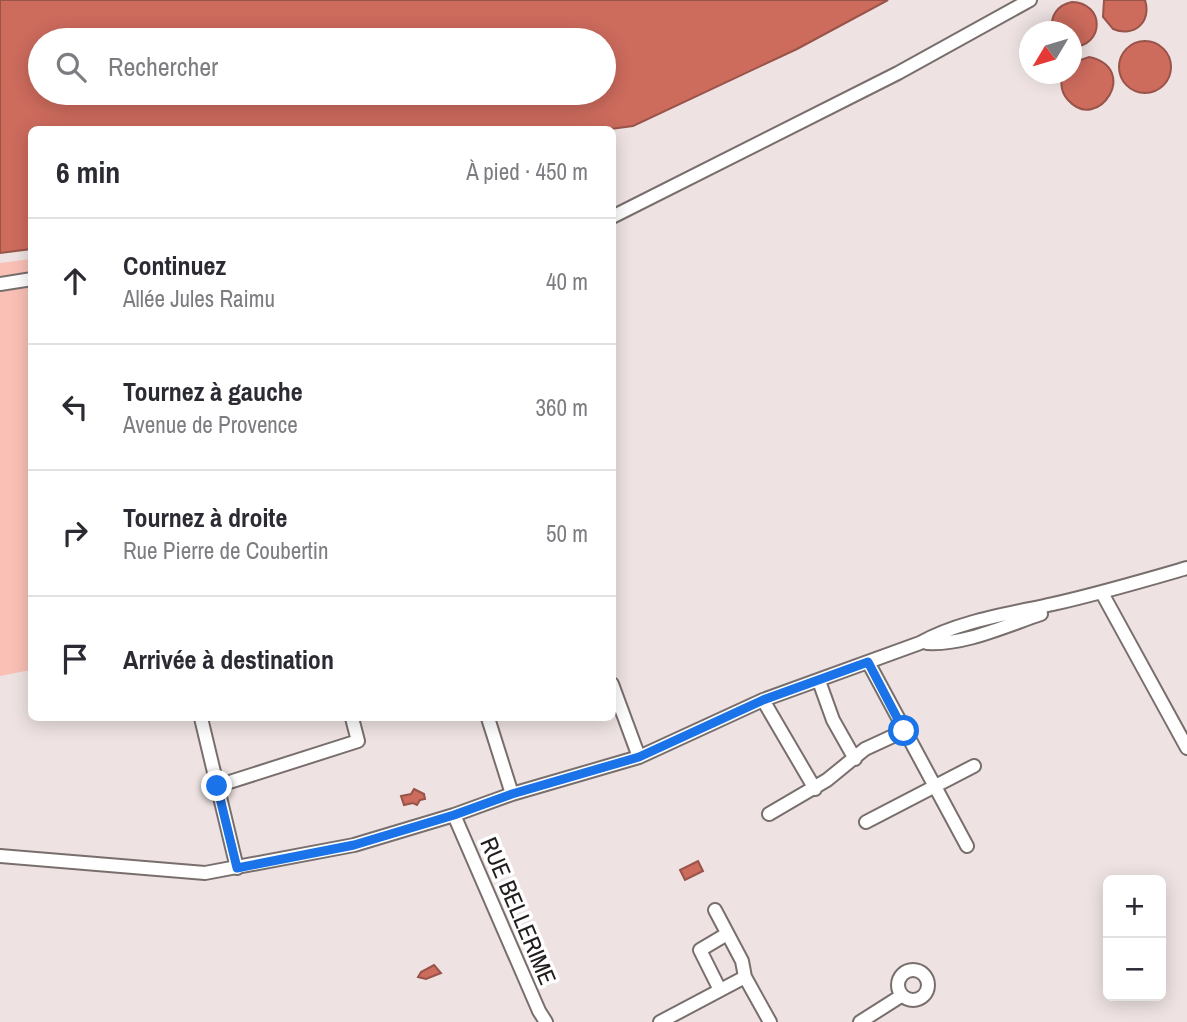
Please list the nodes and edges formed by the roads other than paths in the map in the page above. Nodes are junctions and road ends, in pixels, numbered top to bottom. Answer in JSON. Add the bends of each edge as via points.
{"nodes":[{"id":1,"x":1030,"y":0,"type":"edge"},
{"id":2,"x":616,"y":215,"type":"edge"},
{"id":3,"x":28,"y":280,"type":"edge"},
{"id":4,"x":0,"y":284,"type":"edge"},
{"id":5,"x":1187,"y":568,"type":"edge"},
{"id":6,"x":1102,"y":593,"type":"junction"},
{"id":7,"x":868,"y":662,"type":"junction"},
{"id":8,"x":819,"y":681,"type":"junction"},
{"id":9,"x":616,"y":695,"type":"edge"},
{"id":10,"x":763,"y":700,"type":"junction"},
{"id":11,"x":202,"y":721,"type":"edge"},
{"id":12,"x":353,"y":721,"type":"edge"},
{"id":13,"x":489,"y":721,"type":"edge"},
{"id":14,"x":904,"y":731,"type":"junction"},
{"id":15,"x":1187,"y":748,"type":"edge"},
{"id":16,"x":639,"y":757,"type":"junction"},
{"id":17,"x":855,"y":759,"type":"junction"},
{"id":18,"x":974,"y":766,"type":"dead end"},
{"id":19,"x":217,"y":786,"type":"junction"},
{"id":20,"x":934,"y":787,"type":"junction"},
{"id":21,"x":815,"y":789,"type":"junction"},
{"id":22,"x":512,"y":794,"type":"junction"},
{"id":23,"x":769,"y":814,"type":"dead end"},
{"id":24,"x":454,"y":815,"type":"junction"},
{"id":25,"x":866,"y":822,"type":"dead end"},
{"id":26,"x":967,"y":846,"type":"dead end"},
{"id":27,"x":0,"y":856,"type":"edge"},
{"id":28,"x":237,"y":868,"type":"junction"},
{"id":29,"x":715,"y":910,"type":"dead end"},
{"id":30,"x":727,"y":934,"type":"junction"},
{"id":31,"x":745,"y":977,"type":"junction"},
{"id":32,"x":720,"y":990,"type":"junction"},
{"id":33,"x":901,"y":996,"type":"dead end"},
{"id":34,"x":546,"y":1022,"type":"edge"},
{"id":35,"x":660,"y":1022,"type":"edge"},
{"id":36,"x":770,"y":1022,"type":"edge"},
{"id":37,"x":860,"y":1022,"type":"edge"}],
"edges":[{"from":1,"to":2,"type":"street","via":[[898,73]]},
{"from":3,"to":4,"type":"street"},
{"from":5,"to":6,"type":"street"},
{"from":6,"to":7,"type":"street","via":[[977,622]]},
{"from":6,"to":15,"type":"street"},
{"from":7,"to":8,"type":"street"},
{"from":7,"to":14,"type":"street"},
{"from":8,"to":10,"type":"street"},
{"from":8,"to":17,"type":"street","via":[[833,720]]},
{"from":9,"to":16,"type":"street"},
{"from":10,"to":16,"type":"street"},
{"from":10,"to":21,"type":"street"},
{"from":11,"to":19,"type":"street"},
{"from":12,"to":19,"type":"street","via":[[358,741]]},
{"from":13,"to":22,"type":"street"},
{"from":14,"to":17,"type":"street","via":[[874,743]]},
{"from":14,"to":20,"type":"street"},
{"from":16,"to":22,"type":"street"},
{"from":17,"to":21,"type":"street"},
{"from":18,"to":20,"type":"street"},
{"from":19,"to":28,"type":"street"},
{"from":20,"to":25,"type":"street"},
{"from":20,"to":26,"type":"street"},
{"from":21,"to":23,"type":"street"},
{"from":22,"to":24,"type":"street"},
{"from":24,"to":28,"type":"street","via":[[354,845]]},
{"from":24,"to":34,"type":"street","name":"RUE BELLERIME"},
{"from":27,"to":28,"type":"street","via":[[205,873]]},
{"from":29,"to":30,"type":"street"},
{"from":30,"to":31,"type":"street"},
{"from":30,"to":32,"type":"street","via":[[699,950]]},
{"from":31,"to":32,"type":"street"},
{"from":31,"to":36,"type":"street"},
{"from":32,"to":35,"type":"street"},
{"from":33,"to":37,"type":"street"}]}
